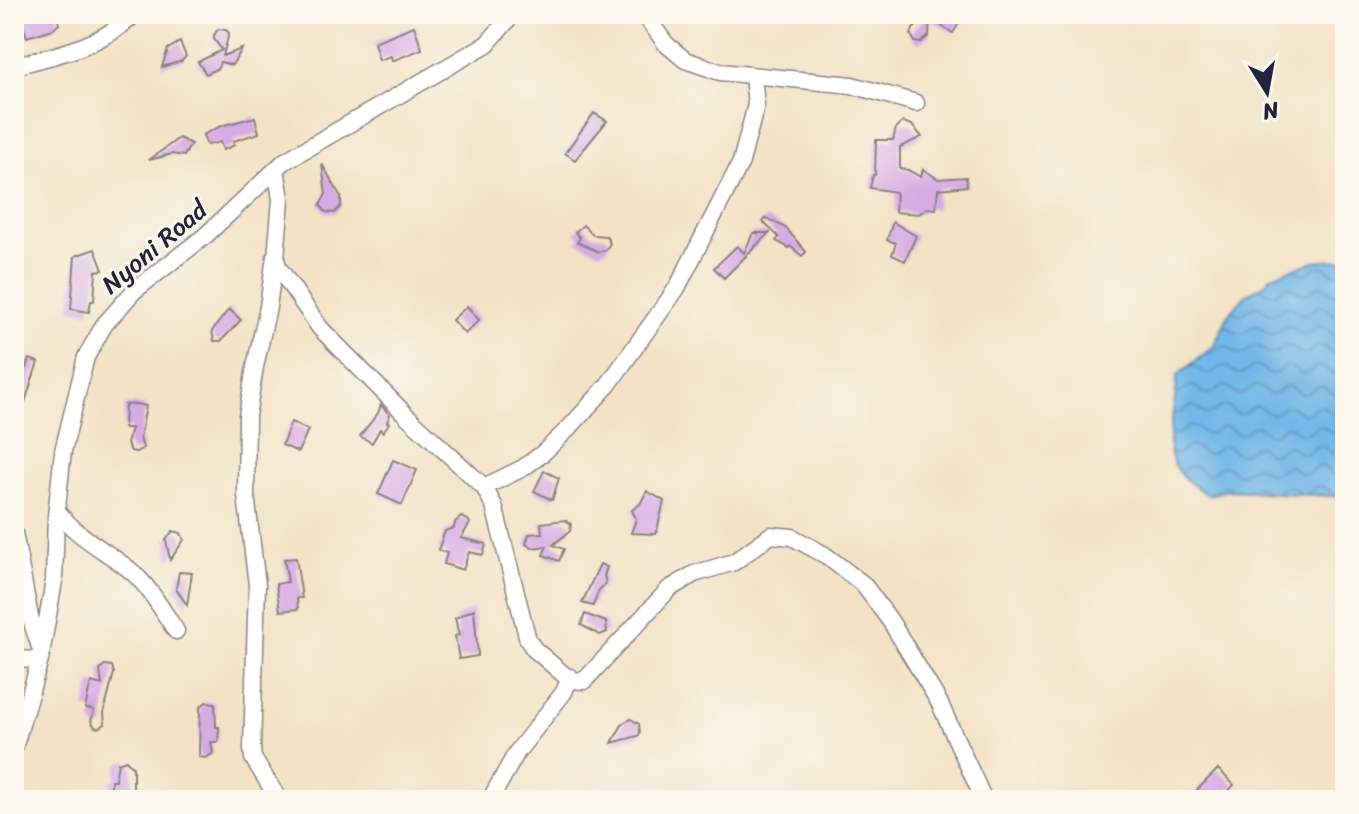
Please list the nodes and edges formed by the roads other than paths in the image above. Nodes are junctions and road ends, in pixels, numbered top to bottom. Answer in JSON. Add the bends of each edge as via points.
{"nodes":[{"id":1,"x":135,"y":14,"type":"edge"},
{"id":2,"x":513,"y":14,"type":"edge"},
{"id":3,"x":644,"y":14,"type":"edge"},
{"id":4,"x":14,"y":66,"type":"edge"},
{"id":5,"x":753,"y":76,"type":"junction"},
{"id":6,"x":916,"y":103,"type":"dead end"},
{"id":7,"x":276,"y":169,"type":"junction"},
{"id":8,"x":277,"y":238,"type":"junction"},
{"id":9,"x":484,"y":487,"type":"junction"},
{"id":10,"x":57,"y":511,"type":"junction"},
{"id":11,"x":14,"y":533,"type":"edge"},
{"id":12,"x":176,"y":631,"type":"dead end"},
{"id":13,"x":40,"y":656,"type":"junction"},
{"id":14,"x":14,"y":659,"type":"edge"},
{"id":15,"x":570,"y":677,"type":"junction"},
{"id":16,"x":14,"y":748,"type":"edge"},
{"id":17,"x":279,"y":800,"type":"edge"},
{"id":18,"x":490,"y":800,"type":"edge"},
{"id":19,"x":984,"y":800,"type":"edge"}],
"edges":[{"from":1,"to":4,"type":"street","via":[[92,44]]},
{"from":2,"to":7,"type":"street","name":"Nyoni Road","via":[[487,44]]},
{"from":3,"to":5,"type":"street","via":[[685,60]]},
{"from":5,"to":6,"type":"street","via":[[852,85]]},
{"from":5,"to":9,"type":"street","via":[[756,105],[741,162],[677,288],[608,385],[570,427],[523,468]]},
{"from":7,"to":8,"type":"street","via":[[281,199]]},
{"from":7,"to":10,"type":"street","name":"Nyoni Road","via":[[205,236],[134,291],[104,325],[86,357],[63,451]]},
{"from":8,"to":9,"type":"street","via":[[278,267],[320,328]]},
{"from":8,"to":17,"type":"street","via":[[247,416],[246,495],[257,585],[253,758]]},
{"from":9,"to":15,"type":"street","via":[[494,506],[528,640]]},
{"from":10,"to":12,"type":"street","via":[[76,534],[138,577]]},
{"from":10,"to":13,"type":"street","name":"Nyoni Road","via":[[54,581]]},
{"from":11,"to":13,"type":"street"},
{"from":13,"to":14,"type":"street"},
{"from":13,"to":16,"type":"street","name":"Nyoni Road"},
{"from":15,"to":18,"type":"street"},
{"from":15,"to":19,"type":"street","via":[[581,682],[589,678],[648,609],[680,581],[734,562],[771,535],[792,537],[853,574],[876,600],[939,702]]}]}
